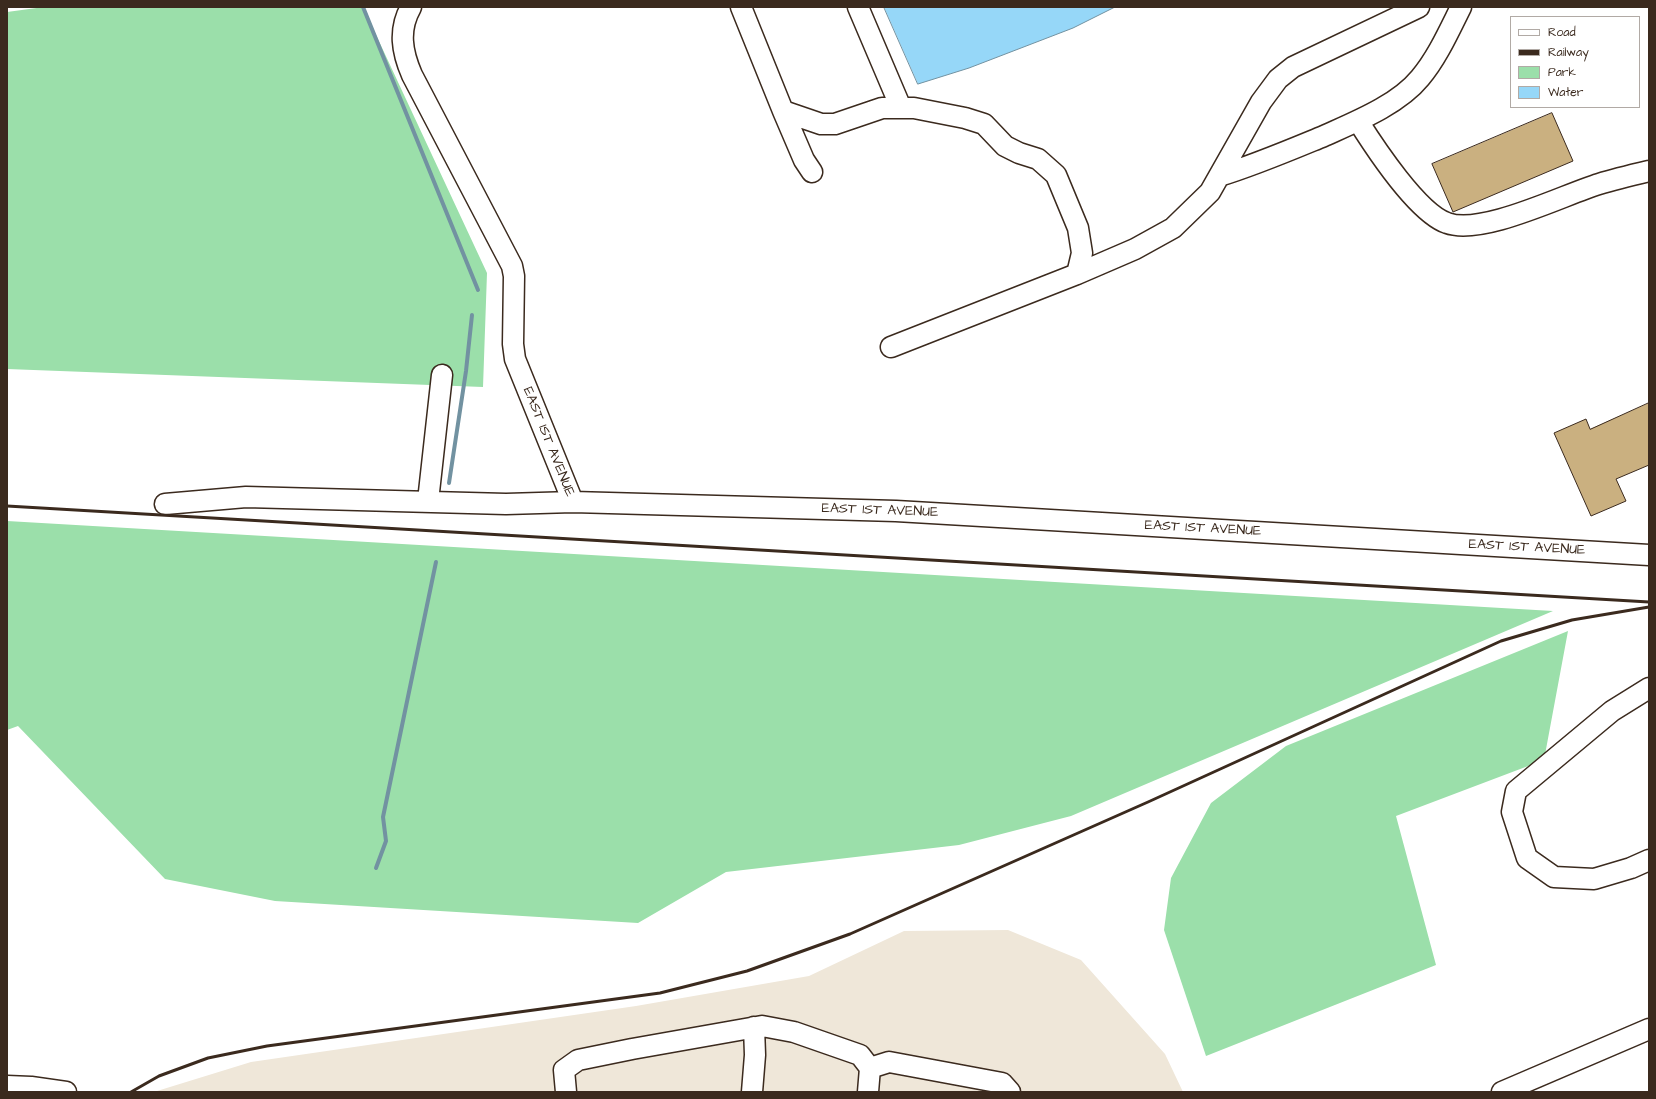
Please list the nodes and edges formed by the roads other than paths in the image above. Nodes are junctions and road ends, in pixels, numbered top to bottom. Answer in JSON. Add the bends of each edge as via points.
{"nodes":[{"id":1,"x":411,"y":7,"type":"edge"},
{"id":2,"x":741,"y":7,"type":"edge"},
{"id":3,"x":858,"y":7,"type":"edge"},
{"id":4,"x":1419,"y":7,"type":"edge"},
{"id":5,"x":1461,"y":7,"type":"edge"},
{"id":6,"x":901,"y":108,"type":"junction"},
{"id":7,"x":783,"y":111,"type":"junction"},
{"id":8,"x":1358,"y":121,"type":"junction"},
{"id":9,"x":1649,"y":171,"type":"edge"},
{"id":10,"x":812,"y":172,"type":"dead end"},
{"id":11,"x":1219,"y":176,"type":"junction"},
{"id":12,"x":1077,"y":274,"type":"junction"},
{"id":13,"x":891,"y":347,"type":"dead end"},
{"id":14,"x":442,"y":375,"type":"dead end"},
{"id":15,"x":428,"y":501,"type":"junction"},
{"id":16,"x":573,"y":502,"type":"junction"},
{"id":17,"x":164,"y":504,"type":"dead end"},
{"id":18,"x":1649,"y":555,"type":"edge"},
{"id":19,"x":1649,"y":688,"type":"edge"},
{"id":20,"x":1649,"y":860,"type":"edge"},
{"id":21,"x":754,"y":1027,"type":"junction"},
{"id":22,"x":1649,"y":1029,"type":"edge"},
{"id":23,"x":870,"y":1068,"type":"junction"},
{"id":24,"x":7,"y":1086,"type":"edge"},
{"id":25,"x":66,"y":1092,"type":"edge"},
{"id":26,"x":566,"y":1092,"type":"edge"},
{"id":27,"x":752,"y":1092,"type":"edge"},
{"id":28,"x":868,"y":1092,"type":"edge"},
{"id":29,"x":1010,"y":1092,"type":"edge"},
{"id":30,"x":1502,"y":1092,"type":"edge"}],
"edges":[{"from":1,"to":16,"type":"street","name":"EAST 1ST AVENUE","via":[[406,16],[402,41],[404,56],[512,266],[515,359]]},
{"from":2,"to":7,"type":"street"},
{"from":3,"to":6,"type":"street"},
{"from":4,"to":11,"type":"street","via":[[1322,52],[1293,67],[1278,79],[1261,102]]},
{"from":5,"to":8,"type":"street","via":[[1445,40],[1420,79],[1396,99]]},
{"from":6,"to":7,"type":"street","via":[[882,108],[835,124],[821,124]]},
{"from":6,"to":12,"type":"street","via":[[914,108],[984,124],[1005,146],[1038,159],[1056,175],[1078,228],[1082,253]]},
{"from":7,"to":10,"type":"street","via":[[804,160]]},
{"from":8,"to":9,"type":"street","via":[[1379,154],[1408,189],[1429,212],[1447,223],[1462,225],[1517,215],[1599,184]]},
{"from":8,"to":11,"type":"street","via":[[1288,151]]},
{"from":11,"to":12,"type":"street","via":[[1210,192],[1173,228],[1135,249]]},
{"from":12,"to":13,"type":"street"},
{"from":14,"to":15,"type":"street"},
{"from":15,"to":16,"type":"street","via":[[506,504]]},
{"from":15,"to":17,"type":"street","via":[[246,497]]},
{"from":16,"to":18,"type":"street","name":"EAST 1ST AVENUE","via":[[896,511]]},
{"from":19,"to":20,"type":"street","via":[[1612,711],[1516,791],[1512,812],[1527,858],[1554,877],[1594,879]]},
{"from":21,"to":23,"type":"street","via":[[794,1032],[860,1055]]},
{"from":21,"to":26,"type":"street","via":[[578,1060],[564,1070]]},
{"from":21,"to":27,"type":"street"},
{"from":22,"to":30,"type":"street"},
{"from":23,"to":28,"type":"street"},
{"from":23,"to":29,"type":"street","via":[[889,1062],[904,1064],[1002,1082]]},
{"from":24,"to":25,"type":"street"}]}
